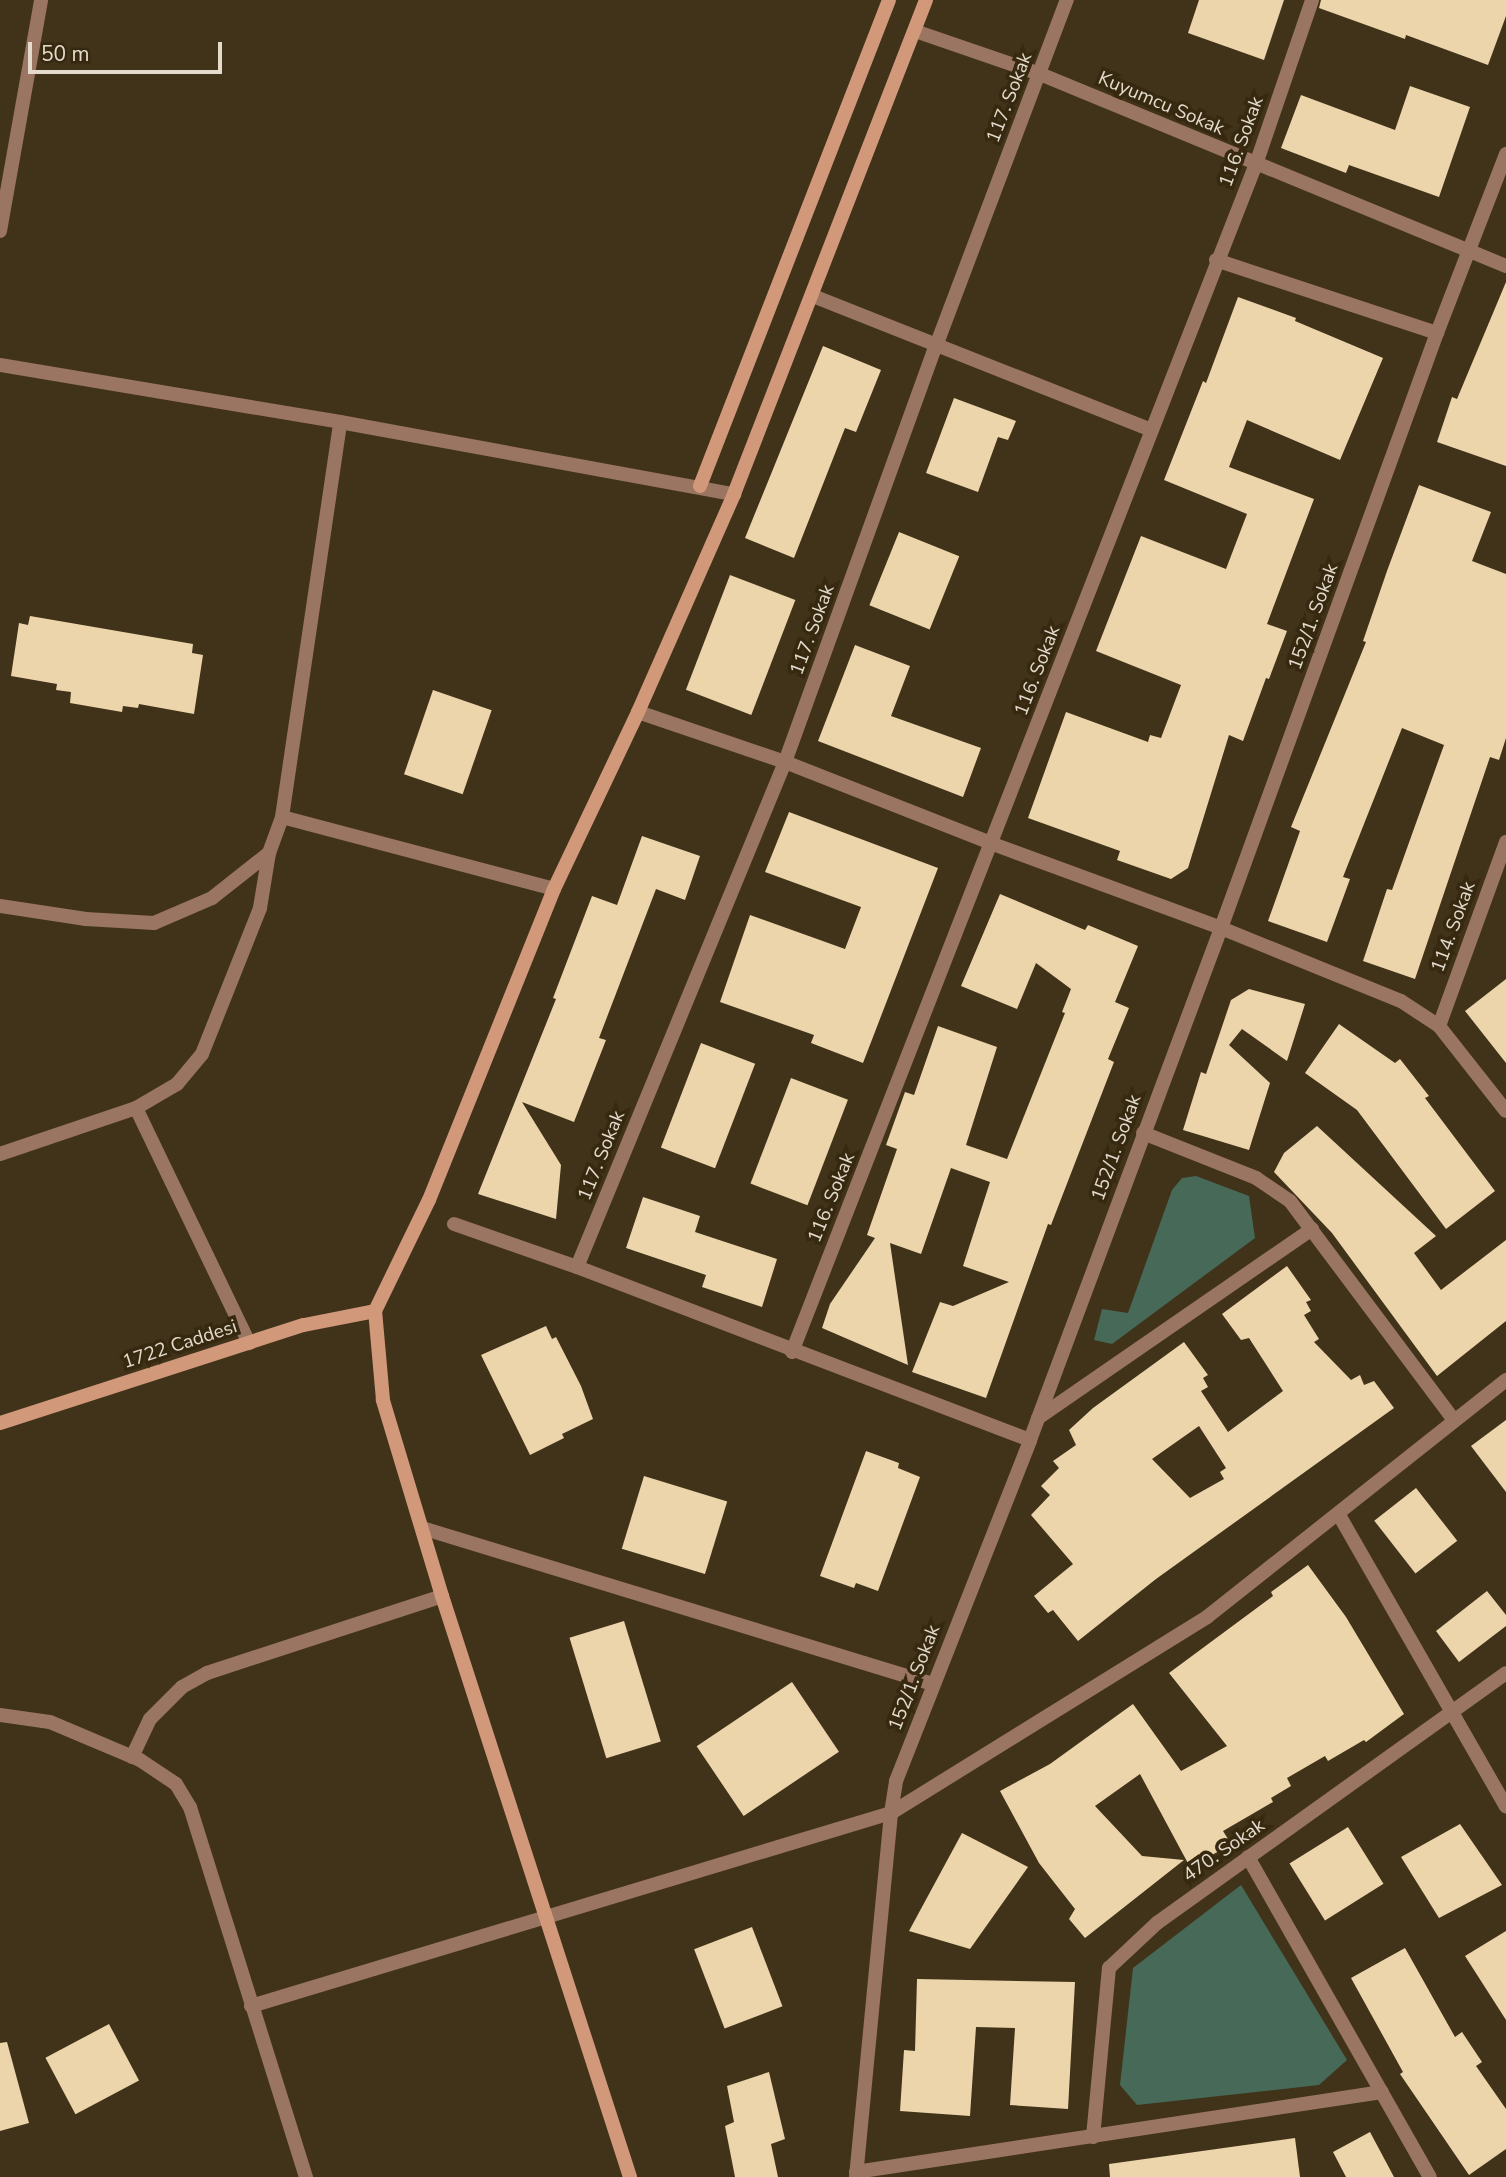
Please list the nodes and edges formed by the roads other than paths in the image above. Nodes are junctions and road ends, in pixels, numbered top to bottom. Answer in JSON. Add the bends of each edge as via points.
{"nodes":[{"id":1,"x":41,"y":0,"type":"edge"},
{"id":2,"x":889,"y":0,"type":"edge"},
{"id":3,"x":926,"y":0,"type":"edge"},
{"id":4,"x":1067,"y":0,"type":"edge"},
{"id":5,"x":1312,"y":0,"type":"edge"},
{"id":6,"x":915,"y":31,"type":"junction"},
{"id":7,"x":1040,"y":74,"type":"junction"},
{"id":8,"x":1506,"y":154,"type":"edge"},
{"id":9,"x":1256,"y":164,"type":"junction"},
{"id":10,"x":0,"y":231,"type":"edge"},
{"id":11,"x":1469,"y":253,"type":"junction"},
{"id":12,"x":1216,"y":260,"type":"junction"},
{"id":13,"x":1506,"y":266,"type":"edge"},
{"id":14,"x":813,"y":296,"type":"junction"},
{"id":15,"x":1437,"y":333,"type":"junction"},
{"id":16,"x":936,"y":346,"type":"junction"},
{"id":17,"x":0,"y":365,"type":"edge"},
{"id":18,"x":340,"y":422,"type":"junction"},
{"id":19,"x":1151,"y":430,"type":"junction"},
{"id":20,"x":700,"y":486,"type":"junction"},
{"id":21,"x":734,"y":494,"type":"junction"},
{"id":22,"x":638,"y":712,"type":"junction"},
{"id":23,"x":785,"y":762,"type":"junction"},
{"id":24,"x":282,"y":817,"type":"junction"},
{"id":25,"x":1506,"y":842,"type":"edge"},
{"id":26,"x":993,"y":844,"type":"junction"},
{"id":27,"x":269,"y":853,"type":"junction"},
{"id":28,"x":554,"y":889,"type":"junction"},
{"id":29,"x":0,"y":906,"type":"edge"},
{"id":30,"x":1221,"y":928,"type":"junction"},
{"id":31,"x":1439,"y":1026,"type":"junction"},
{"id":32,"x":136,"y":1108,"type":"junction"},
{"id":33,"x":1506,"y":1111,"type":"edge"},
{"id":34,"x":1143,"y":1133,"type":"junction"},
{"id":35,"x":0,"y":1154,"type":"edge"},
{"id":36,"x":454,"y":1224,"type":"dead end"},
{"id":37,"x":1312,"y":1229,"type":"junction"},
{"id":38,"x":577,"y":1267,"type":"junction"},
{"id":39,"x":375,"y":1311,"type":"junction"},
{"id":40,"x":249,"y":1343,"type":"junction"},
{"id":41,"x":792,"y":1352,"type":"junction"},
{"id":42,"x":1506,"y":1380,"type":"edge"},
{"id":43,"x":1038,"y":1418,"type":"junction"},
{"id":44,"x":1454,"y":1420,"type":"junction"},
{"id":45,"x":0,"y":1423,"type":"edge"},
{"id":46,"x":1030,"y":1440,"type":"junction"},
{"id":47,"x":1339,"y":1515,"type":"junction"},
{"id":48,"x":422,"y":1528,"type":"junction"},
{"id":49,"x":442,"y":1596,"type":"junction"},
{"id":50,"x":1506,"y":1673,"type":"edge"},
{"id":51,"x":933,"y":1684,"type":"junction"},
{"id":52,"x":0,"y":1714,"type":"edge"},
{"id":53,"x":1452,"y":1714,"type":"junction"},
{"id":54,"x":132,"y":1757,"type":"junction"},
{"id":55,"x":1506,"y":1807,"type":"edge"},
{"id":56,"x":891,"y":1813,"type":"junction"},
{"id":57,"x":1248,"y":1857,"type":"junction"},
{"id":58,"x":546,"y":1918,"type":"junction"},
{"id":59,"x":251,"y":2006,"type":"junction"},
{"id":60,"x":1381,"y":2092,"type":"junction"},
{"id":61,"x":1093,"y":2137,"type":"junction"},
{"id":62,"x":856,"y":2175,"type":"edge"},
{"id":63,"x":306,"y":2177,"type":"edge"},
{"id":64,"x":631,"y":2177,"type":"edge"},
{"id":65,"x":1430,"y":2177,"type":"edge"}],
"edges":[{"from":1,"to":10,"type":"street"},
{"from":2,"to":20,"type":"street"},
{"from":3,"to":6,"type":"street"},
{"from":4,"to":7,"type":"street","name":"117. Sokak"},
{"from":5,"to":9,"type":"street","name":"116. Sokak"},
{"from":6,"to":7,"type":"street","name":"Kuyumcu Sokak"},
{"from":6,"to":14,"type":"street"},
{"from":7,"to":9,"type":"street","name":"Kuyumcu Sokak"},
{"from":7,"to":16,"type":"street","name":"117. Sokak"},
{"from":8,"to":11,"type":"street","name":"152/1. Sokak"},
{"from":9,"to":11,"type":"street","name":"Kuyumcu Sokak"},
{"from":9,"to":12,"type":"street","name":"116. Sokak"},
{"from":11,"to":13,"type":"street","name":"Kuyumcu Sokak"},
{"from":11,"to":15,"type":"street","name":"152/1. Sokak"},
{"from":12,"to":15,"type":"street"},
{"from":12,"to":19,"type":"street","name":"116. Sokak"},
{"from":14,"to":16,"type":"street"},
{"from":14,"to":21,"type":"street"},
{"from":15,"to":30,"type":"street","name":"152/1. Sokak"},
{"from":16,"to":19,"type":"street"},
{"from":16,"to":23,"type":"street","name":"117. Sokak"},
{"from":17,"to":18,"type":"street"},
{"from":18,"to":20,"type":"street"},
{"from":18,"to":24,"type":"street"},
{"from":19,"to":26,"type":"street","name":"116. Sokak"},
{"from":20,"to":21,"type":"street"},
{"from":21,"to":22,"type":"street"},
{"from":22,"to":23,"type":"street"},
{"from":22,"to":28,"type":"street"},
{"from":23,"to":26,"type":"street"},
{"from":23,"to":38,"type":"street","name":"117. Sokak"},
{"from":24,"to":27,"type":"street"},
{"from":24,"to":28,"type":"street"},
{"from":25,"to":31,"type":"street","name":"114. Sokak"},
{"from":26,"to":30,"type":"street"},
{"from":26,"to":41,"type":"street","name":"116. Sokak"},
{"from":27,"to":29,"type":"street","via":[[212,898],[154,923]]},
{"from":27,"to":32,"type":"street","via":[[260,908],[202,1054],[177,1084]]},
{"from":28,"to":39,"type":"street","via":[[429,1200]]},
{"from":30,"to":31,"type":"street","via":[[1401,1001]]},
{"from":30,"to":34,"type":"street","name":"152/1. Sokak"},
{"from":31,"to":33,"type":"street"},
{"from":32,"to":35,"type":"street"},
{"from":32,"to":40,"type":"street"},
{"from":34,"to":37,"type":"street","via":[[1256,1178],[1290,1201]]},
{"from":34,"to":43,"type":"street","name":"152/1. Sokak"},
{"from":36,"to":38,"type":"street"},
{"from":37,"to":43,"type":"street"},
{"from":37,"to":44,"type":"street"},
{"from":38,"to":41,"type":"street"},
{"from":39,"to":40,"type":"street","name":"1722 Caddesi","via":[[303,1325]]},
{"from":39,"to":48,"type":"street","via":[[383,1400]]},
{"from":40,"to":45,"type":"street","name":"1722 Caddesi"},
{"from":41,"to":46,"type":"street"},
{"from":42,"to":44,"type":"street"},
{"from":43,"to":46,"type":"street","name":"152/1. Sokak"},
{"from":44,"to":47,"type":"street"},
{"from":46,"to":51,"type":"street","name":"152/1. Sokak"},
{"from":47,"to":53,"type":"street"},
{"from":47,"to":56,"type":"street","via":[[1207,1617]]},
{"from":48,"to":49,"type":"street"},
{"from":48,"to":51,"type":"street"},
{"from":49,"to":54,"type":"street","via":[[207,1673],[182,1687],[150,1719]]},
{"from":49,"to":58,"type":"street"},
{"from":50,"to":53,"type":"street","name":"470. Sokak"},
{"from":51,"to":56,"type":"street","name":"152/1. Sokak","via":[[897,1781]]},
{"from":52,"to":54,"type":"street","via":[[50,1722]]},
{"from":53,"to":55,"type":"street"},
{"from":53,"to":57,"type":"street","name":"470. Sokak"},
{"from":54,"to":59,"type":"street","via":[[176,1784],[190,1807]]},
{"from":56,"to":58,"type":"street"},
{"from":56,"to":62,"type":"street","name":"152/1. Sokak"},
{"from":57,"to":60,"type":"street"},
{"from":57,"to":61,"type":"street","name":"470. Sokak","via":[[1157,1923],[1109,1968]]},
{"from":58,"to":59,"type":"street"},
{"from":58,"to":64,"type":"street"},
{"from":59,"to":63,"type":"street"},
{"from":60,"to":61,"type":"street"},
{"from":60,"to":65,"type":"street"},
{"from":61,"to":62,"type":"street"}]}
